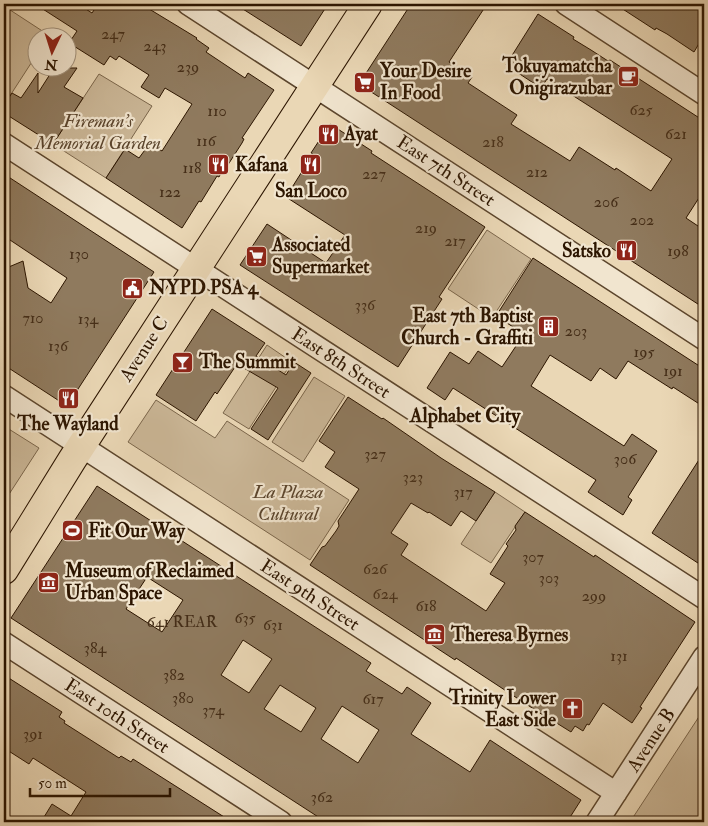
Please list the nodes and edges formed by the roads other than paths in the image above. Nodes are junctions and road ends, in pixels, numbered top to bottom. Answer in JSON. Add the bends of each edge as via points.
{"nodes":[{"id":1,"x":188,"y":4,"type":"edge"},
{"id":2,"x":368,"y":4,"type":"edge"},
{"id":3,"x":566,"y":4,"type":"edge"},
{"id":4,"x":315,"y":86,"type":"junction"},
{"id":5,"x":704,"y":94,"type":"edge"},
{"id":6,"x":4,"y":144,"type":"edge"},
{"id":7,"x":196,"y":269,"type":"junction"},
{"id":8,"x":704,"y":339,"type":"edge"},
{"id":9,"x":4,"y":396,"type":"edge"},
{"id":10,"x":81,"y":447,"type":"junction"},
{"id":11,"x":4,"y":570,"type":"edge"},
{"id":12,"x":704,"y":598,"type":"edge"},
{"id":13,"x":4,"y":642,"type":"edge"},
{"id":14,"x":704,"y":657,"type":"edge"},
{"id":15,"x":616,"y":793,"type":"junction"},
{"id":16,"x":281,"y":822,"type":"edge"},
{"id":17,"x":597,"y":822,"type":"edge"}],
"edges":[{"from":1,"to":4,"type":"street","name":"East 7th Street"},
{"from":2,"to":4,"type":"main road","name":"Avenue C"},
{"from":3,"to":5,"type":"street"},
{"from":4,"to":7,"type":"main road","name":"Avenue C"},
{"from":4,"to":8,"type":"street","name":"East 7th Street"},
{"from":6,"to":7,"type":"street","name":"East 8th Street"},
{"from":7,"to":10,"type":"main road","name":"Avenue C"},
{"from":7,"to":12,"type":"street","name":"East 8th Street"},
{"from":9,"to":10,"type":"street","name":"East 9th Street"},
{"from":10,"to":11,"type":"main road","name":"Avenue C"},
{"from":10,"to":15,"type":"street","name":"East 9th Street"},
{"from":13,"to":16,"type":"street","name":"East 10th Street"},
{"from":14,"to":15,"type":"street","name":"Avenue B"},
{"from":15,"to":17,"type":"street","name":"Avenue B"}]}
